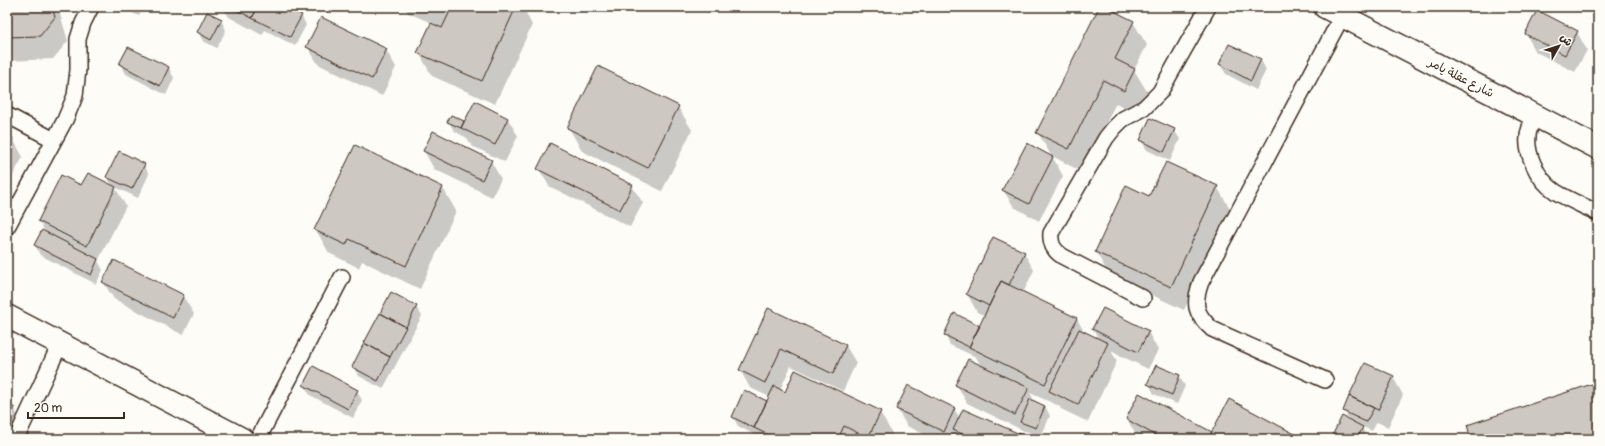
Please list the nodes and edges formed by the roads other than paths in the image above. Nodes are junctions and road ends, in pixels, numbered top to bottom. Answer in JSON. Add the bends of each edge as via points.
{"nodes":[{"id":1,"x":91,"y":7,"type":"edge"},
{"id":2,"x":1208,"y":7,"type":"edge"},
{"id":3,"x":1333,"y":11,"type":"edge"},
{"id":4,"x":7,"y":116,"type":"edge"},
{"id":5,"x":1535,"y":116,"type":"junction"},
{"id":6,"x":54,"y":140,"type":"junction"},
{"id":7,"x":1598,"y":148,"type":"edge"},
{"id":8,"x":1598,"y":213,"type":"edge"},
{"id":9,"x":7,"y":227,"type":"edge"},
{"id":10,"x":342,"y":277,"type":"dead end"},
{"id":11,"x":1143,"y":298,"type":"dead end"},
{"id":12,"x":7,"y":316,"type":"edge"},
{"id":13,"x":60,"y":344,"type":"junction"},
{"id":14,"x":1325,"y":380,"type":"dead end"},
{"id":15,"x":16,"y":439,"type":"edge"},
{"id":16,"x":242,"y":439,"type":"edge"},
{"id":17,"x":258,"y":439,"type":"edge"}],
"edges":[{"from":1,"to":6,"type":"lane","via":[[78,39],[75,96]]},
{"from":2,"to":11,"type":"lane","via":[[1160,92],[1144,108],[1123,120],[1106,138],[1051,233],[1052,246],[1062,256]]},
{"from":3,"to":5,"type":"street","name":"شارع عقلة يامر"},
{"from":3,"to":14,"type":"lane","via":[[1196,295],[1197,308],[1202,320],[1212,329]]},
{"from":4,"to":6,"type":"lane"},
{"from":5,"to":7,"type":"street","name":"شارع عقلة يامر"},
{"from":5,"to":8,"type":"lane","via":[[1529,128],[1528,139],[1536,169],[1544,182],[1556,192]]},
{"from":6,"to":9,"type":"lane"},
{"from":10,"to":17,"type":"lane"},
{"from":12,"to":13,"type":"street"},
{"from":13,"to":15,"type":"lane"},
{"from":13,"to":16,"type":"street"}]}
